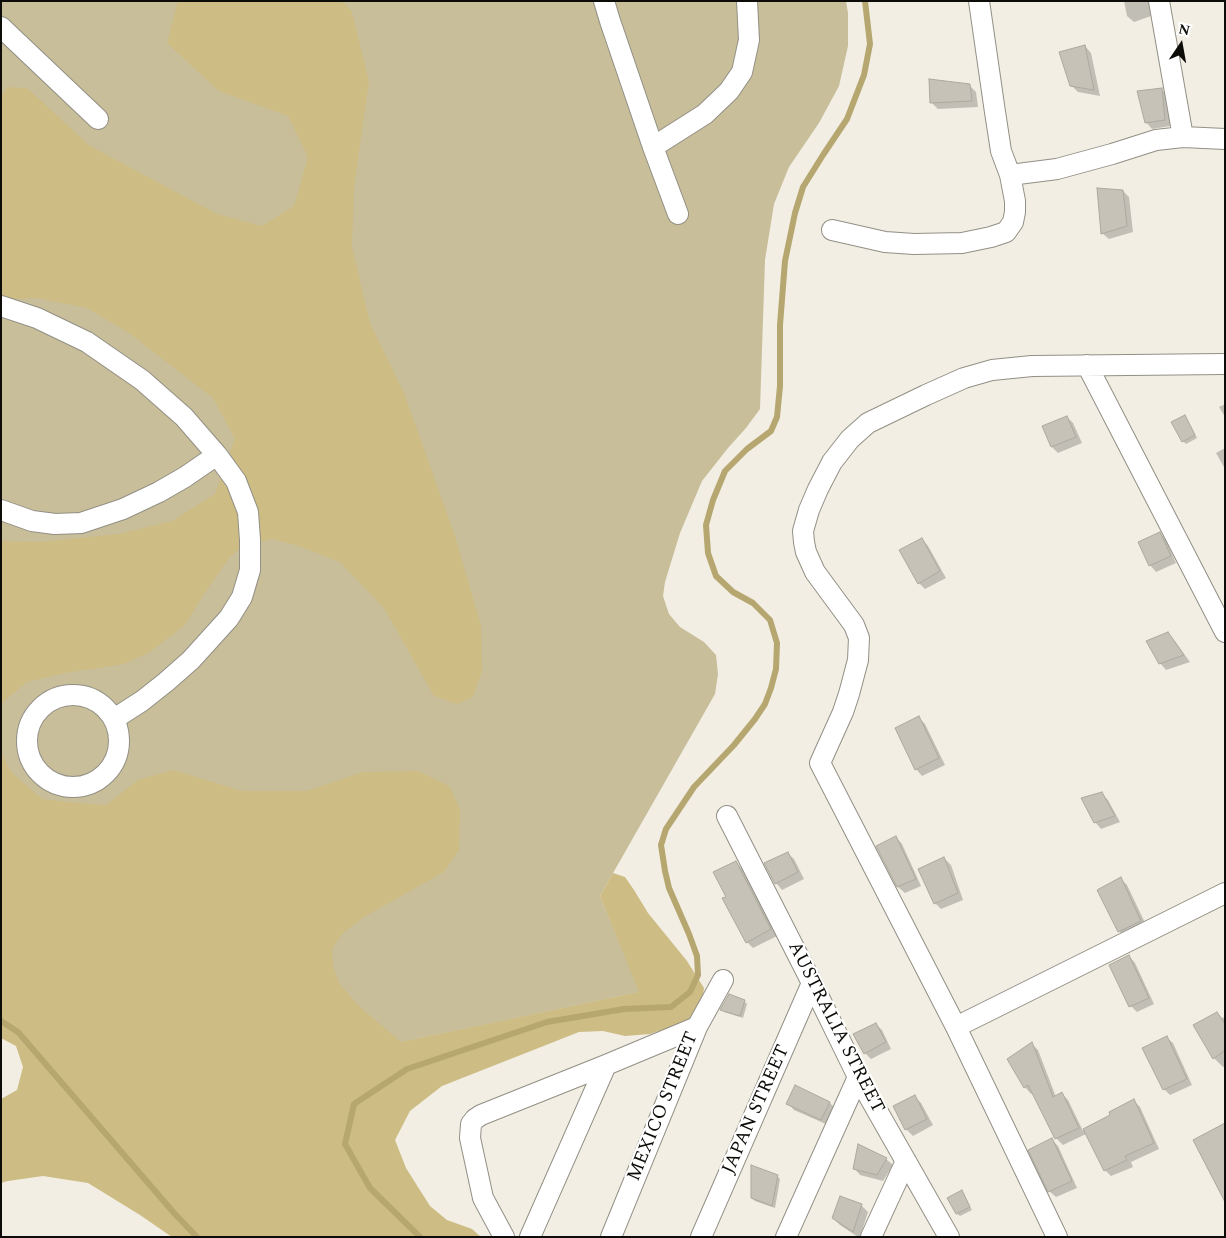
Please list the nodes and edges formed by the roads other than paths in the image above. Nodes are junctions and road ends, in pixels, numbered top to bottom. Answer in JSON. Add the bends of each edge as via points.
{"nodes":[{"id":1,"x":604,"y":1,"type":"edge"},
{"id":2,"x":747,"y":1,"type":"edge"},
{"id":3,"x":979,"y":1,"type":"edge"},
{"id":4,"x":1159,"y":1,"type":"edge"},
{"id":5,"x":1,"y":26,"type":"edge"},
{"id":6,"x":98,"y":119,"type":"dead end"},
{"id":7,"x":1183,"y":137,"type":"junction"},
{"id":8,"x":1225,"y":138,"type":"edge"},
{"id":9,"x":652,"y":146,"type":"junction"},
{"id":10,"x":1010,"y":175,"type":"junction"},
{"id":11,"x":678,"y":214,"type":"dead end"},
{"id":12,"x":832,"y":230,"type":"dead end"},
{"id":13,"x":1,"y":306,"type":"edge"},
{"id":14,"x":1225,"y":364,"type":"edge"},
{"id":15,"x":1087,"y":366,"type":"junction"},
{"id":16,"x":217,"y":456,"type":"junction"},
{"id":17,"x":1,"y":510,"type":"edge"},
{"id":18,"x":1225,"y":632,"type":"edge"},
{"id":19,"x":114,"y":719,"type":"junction"},
{"id":20,"x":727,"y":816,"type":"dead end"},
{"id":21,"x":1225,"y":893,"type":"edge"},
{"id":22,"x":723,"y":980,"type":"dead end"},
{"id":23,"x":812,"y":983,"type":"junction"},
{"id":24,"x":697,"y":1026,"type":"junction"},
{"id":25,"x":956,"y":1027,"type":"junction"},
{"id":26,"x":606,"y":1065,"type":"junction"},
{"id":27,"x":858,"y":1078,"type":"junction"},
{"id":28,"x":906,"y":1162,"type":"junction"},
{"id":29,"x":504,"y":1237,"type":"edge"},
{"id":30,"x":530,"y":1237,"type":"edge"},
{"id":31,"x":610,"y":1237,"type":"edge"},
{"id":32,"x":701,"y":1237,"type":"edge"},
{"id":33,"x":786,"y":1237,"type":"edge"},
{"id":34,"x":871,"y":1237,"type":"edge"},
{"id":35,"x":949,"y":1237,"type":"edge"},
{"id":36,"x":1057,"y":1237,"type":"edge"}],
"edges":[{"from":1,"to":9,"type":"street"},
{"from":2,"to":9,"type":"street","via":[[749,40],[742,72],[729,91],[705,114]]},
{"from":3,"to":10,"type":"street","via":[[995,112]]},
{"from":4,"to":7,"type":"street"},
{"from":5,"to":6,"type":"street"},
{"from":7,"to":8,"type":"street"},
{"from":7,"to":10,"type":"street","via":[[1156,140],[1057,169]]},
{"from":9,"to":11,"type":"street"},
{"from":10,"to":12,"type":"street","via":[[1015,201],[1013,222],[1006,232],[991,237],[962,243],[914,244],[885,242]]},
{"from":13,"to":16,"type":"street","via":[[37,318],[87,342],[142,380],[184,417]]},
{"from":14,"to":15,"type":"street"},
{"from":15,"to":18,"type":"street"},
{"from":15,"to":25,"type":"street","via":[[992,370],[964,378],[868,423],[832,462],[809,510],[803,531],[806,552],[815,572],[854,625],[859,638],[858,660],[849,694],[820,763]]},
{"from":16,"to":17,"type":"street","via":[[159,492],[123,509],[81,523],[32,521]]},
{"from":16,"to":19,"type":"street","via":[[236,481],[248,512],[250,570],[242,597],[230,618],[191,660],[160,687]]},
{"from":19,"to":19,"type":"street","via":[[106,708],[82,695],[68,694],[43,705],[28,728],[26,742],[35,768],[57,784],[71,787],[97,780],[112,765],[119,746]]},
{"from":20,"to":23,"type":"street","name":"AUSTRALIA STREET"},
{"from":21,"to":25,"type":"street"},
{"from":22,"to":24,"type":"street","name":"MEXICO STREET"},
{"from":23,"to":27,"type":"street","name":"AUSTRALIA STREET"},
{"from":23,"to":32,"type":"street","name":"JAPAN STREET"},
{"from":24,"to":26,"type":"street"},
{"from":24,"to":31,"type":"street","name":"MEXICO STREET"},
{"from":25,"to":36,"type":"street"},
{"from":26,"to":29,"type":"street","via":[[481,1115],[471,1124],[470,1138],[483,1198]]},
{"from":26,"to":30,"type":"street"},
{"from":27,"to":28,"type":"street","name":"AUSTRALIA STREET"},
{"from":27,"to":33,"type":"street"},
{"from":28,"to":34,"type":"street"},
{"from":28,"to":35,"type":"street","name":"AUSTRALIA STREET"}]}
